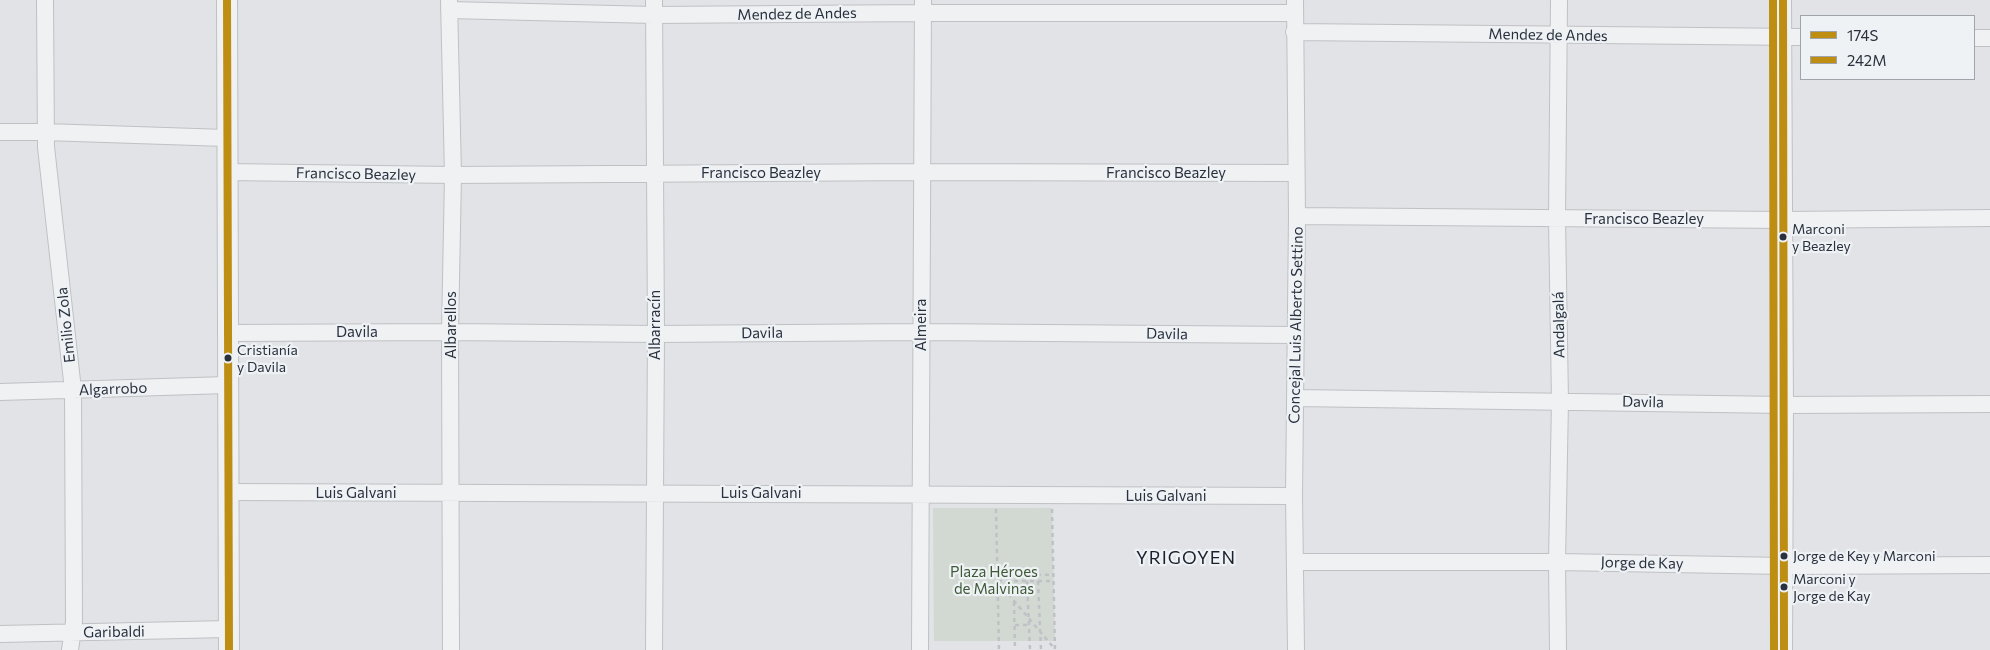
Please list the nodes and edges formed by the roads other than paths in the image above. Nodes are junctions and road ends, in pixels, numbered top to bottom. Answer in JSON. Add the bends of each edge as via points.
{"nodes":[{"id":1,"x":45,"y":0,"type":"edge"},
{"id":2,"x":227,"y":0,"type":"edge"},
{"id":3,"x":1559,"y":0,"type":"edge"},
{"id":4,"x":1783,"y":0,"type":"edge"},
{"id":5,"x":449,"y":5,"type":"edge"},
{"id":6,"x":923,"y":6,"type":"edge"},
{"id":7,"x":1295,"y":7,"type":"edge"},
{"id":8,"x":654,"y":8,"type":"edge"},
{"id":9,"x":1294,"y":32,"type":"junction"},
{"id":10,"x":1559,"y":35,"type":"junction"},
{"id":11,"x":1783,"y":37,"type":"junction"},
{"id":12,"x":1800,"y":37,"type":"edge"},
{"id":13,"x":1975,"y":38,"type":"edge"},
{"id":14,"x":1990,"y":38,"type":"edge"},
{"id":15,"x":0,"y":132,"type":"edge"},
{"id":16,"x":45,"y":132,"type":"junction"},
{"id":17,"x":226,"y":138,"type":"junction"},
{"id":18,"x":226,"y":172,"type":"junction"},
{"id":19,"x":921,"y":172,"type":"junction"},
{"id":20,"x":655,"y":173,"type":"junction"},
{"id":21,"x":1296,"y":173,"type":"junction"},
{"id":22,"x":453,"y":176,"type":"junction"},
{"id":23,"x":1297,"y":216,"type":"junction"},
{"id":24,"x":1557,"y":218,"type":"junction"},
{"id":25,"x":1990,"y":218,"type":"edge"},
{"id":26,"x":1785,"y":220,"type":"junction"},
{"id":27,"x":450,"y":332,"type":"junction"},
{"id":28,"x":921,"y":332,"type":"junction"},
{"id":29,"x":228,"y":333,"type":"junction"},
{"id":30,"x":656,"y":334,"type":"junction"},
{"id":31,"x":1295,"y":335,"type":"junction"},
{"id":32,"x":227,"y":385,"type":"junction"},
{"id":33,"x":73,"y":390,"type":"junction"},
{"id":34,"x":0,"y":392,"type":"edge"},
{"id":35,"x":1296,"y":398,"type":"junction"},
{"id":36,"x":1560,"y":401,"type":"junction"},
{"id":37,"x":1990,"y":404,"type":"edge"},
{"id":38,"x":1785,"y":405,"type":"junction"},
{"id":39,"x":229,"y":492,"type":"junction"},
{"id":40,"x":655,"y":493,"type":"junction"},
{"id":41,"x":920,"y":493,"type":"junction"},
{"id":42,"x":452,"y":494,"type":"junction"},
{"id":43,"x":1294,"y":496,"type":"junction"},
{"id":44,"x":1295,"y":562,"type":"junction"},
{"id":45,"x":1557,"y":562,"type":"junction"},
{"id":46,"x":1784,"y":566,"type":"junction"},
{"id":47,"x":1990,"y":566,"type":"edge"},
{"id":48,"x":228,"y":629,"type":"junction"},
{"id":49,"x":73,"y":633,"type":"junction"},
{"id":50,"x":0,"y":634,"type":"edge"},
{"id":51,"x":70,"y":650,"type":"edge"},
{"id":52,"x":229,"y":650,"type":"edge"},
{"id":53,"x":451,"y":650,"type":"edge"},
{"id":54,"x":654,"y":650,"type":"edge"},
{"id":55,"x":920,"y":650,"type":"edge"},
{"id":56,"x":1296,"y":650,"type":"edge"},
{"id":57,"x":1558,"y":650,"type":"edge"},
{"id":58,"x":1784,"y":650,"type":"edge"}],
"edges":[{"from":1,"to":16,"type":"street","name":"Emilio Zola"},
{"from":2,"to":17,"type":"street"},
{"from":3,"to":10,"type":"street","name":"Andalgalá"},
{"from":4,"to":11,"type":"street"},
{"from":5,"to":8,"type":"street","name":"Mendez de Andes"},
{"from":5,"to":22,"type":"street","name":"Albarellos"},
{"from":6,"to":7,"type":"street","name":"Mendez de Andes"},
{"from":6,"to":8,"type":"street","name":"Mendez de Andes"},
{"from":6,"to":19,"type":"street","name":"Almeira"},
{"from":7,"to":9,"type":"street","name":"Concejal Luis Alberto Settino"},
{"from":8,"to":20,"type":"street","name":"Albarracín"},
{"from":9,"to":10,"type":"street","name":"Mendez de Andes"},
{"from":9,"to":21,"type":"street","name":"Concejal Luis Alberto Settino"},
{"from":10,"to":11,"type":"street","name":"Mendez de Andes"},
{"from":10,"to":24,"type":"street","name":"Andalgalá"},
{"from":11,"to":12,"type":"street","name":"Mendez de Andes"},
{"from":11,"to":26,"type":"street"},
{"from":13,"to":14,"type":"street"},
{"from":15,"to":16,"type":"street"},
{"from":16,"to":17,"type":"street"},
{"from":16,"to":33,"type":"street","name":"Emilio Zola"},
{"from":17,"to":18,"type":"street"},
{"from":18,"to":22,"type":"street","name":"Francisco Beazley"},
{"from":18,"to":29,"type":"street"},
{"from":19,"to":20,"type":"street","name":"Francisco Beazley"},
{"from":19,"to":21,"type":"street","name":"Francisco Beazley"},
{"from":19,"to":28,"type":"street","name":"Almeira"},
{"from":20,"to":22,"type":"street","name":"Francisco Beazley"},
{"from":20,"to":30,"type":"street","name":"Albarracín"},
{"from":21,"to":23,"type":"street","name":"Concejal Luis Alberto Settino"},
{"from":22,"to":27,"type":"street","name":"Albarellos"},
{"from":23,"to":24,"type":"street","name":"Francisco Beazley"},
{"from":23,"to":31,"type":"street","name":"Concejal Luis Alberto Settino"},
{"from":24,"to":26,"type":"street","name":"Francisco Beazley"},
{"from":24,"to":36,"type":"street","name":"Andalgalá"},
{"from":25,"to":26,"type":"street","name":"Francisco Beazley"},
{"from":26,"to":38,"type":"street"},
{"from":27,"to":29,"type":"street","name":"Davila"},
{"from":27,"to":30,"type":"street","name":"Davila"},
{"from":27,"to":42,"type":"street","name":"Albarellos"},
{"from":28,"to":30,"type":"street","name":"Davila"},
{"from":28,"to":31,"type":"street","name":"Davila"},
{"from":28,"to":41,"type":"street","name":"Almeira"},
{"from":29,"to":32,"type":"street"},
{"from":30,"to":40,"type":"street","name":"Albarracín"},
{"from":31,"to":35,"type":"street","name":"Concejal Luis Alberto Settino"},
{"from":32,"to":33,"type":"street","name":"Algarrobo"},
{"from":32,"to":39,"type":"street"},
{"from":33,"to":34,"type":"street","name":"Algarrobo"},
{"from":33,"to":49,"type":"street","name":"Emilio Zola"},
{"from":35,"to":36,"type":"street","name":"Davila"},
{"from":35,"to":43,"type":"street","name":"Concejal Luis Alberto Settino"},
{"from":36,"to":38,"type":"street","name":"Davila"},
{"from":36,"to":45,"type":"street","name":"Andalgalá"},
{"from":37,"to":38,"type":"street","name":"Davila"},
{"from":38,"to":46,"type":"street"},
{"from":39,"to":42,"type":"street","name":"Luis Galvani"},
{"from":39,"to":48,"type":"street"},
{"from":40,"to":41,"type":"street","name":"Luis Galvani"},
{"from":40,"to":42,"type":"street","name":"Luis Galvani"},
{"from":40,"to":54,"type":"street","name":"Albarracín"},
{"from":41,"to":43,"type":"street","name":"Luis Galvani"},
{"from":41,"to":55,"type":"street","name":"Almeira"},
{"from":42,"to":53,"type":"street","name":"Albarellos"},
{"from":43,"to":44,"type":"street","name":"Concejal Luis Alberto Settino"},
{"from":44,"to":45,"type":"street","name":"Jorge de Kay"},
{"from":44,"to":56,"type":"street","name":"Concejal Luis Alberto Settino"},
{"from":45,"to":46,"type":"street","name":"Jorge de Kay"},
{"from":45,"to":57,"type":"street","name":"Andalgalá"},
{"from":46,"to":47,"type":"street","name":"Jorge de Kay"},
{"from":46,"to":58,"type":"street"},
{"from":48,"to":49,"type":"street","name":"Garibaldi"},
{"from":48,"to":52,"type":"street"},
{"from":49,"to":50,"type":"street","name":"Garibaldi"},
{"from":49,"to":51,"type":"street","name":"Emilio Zola"}]}
